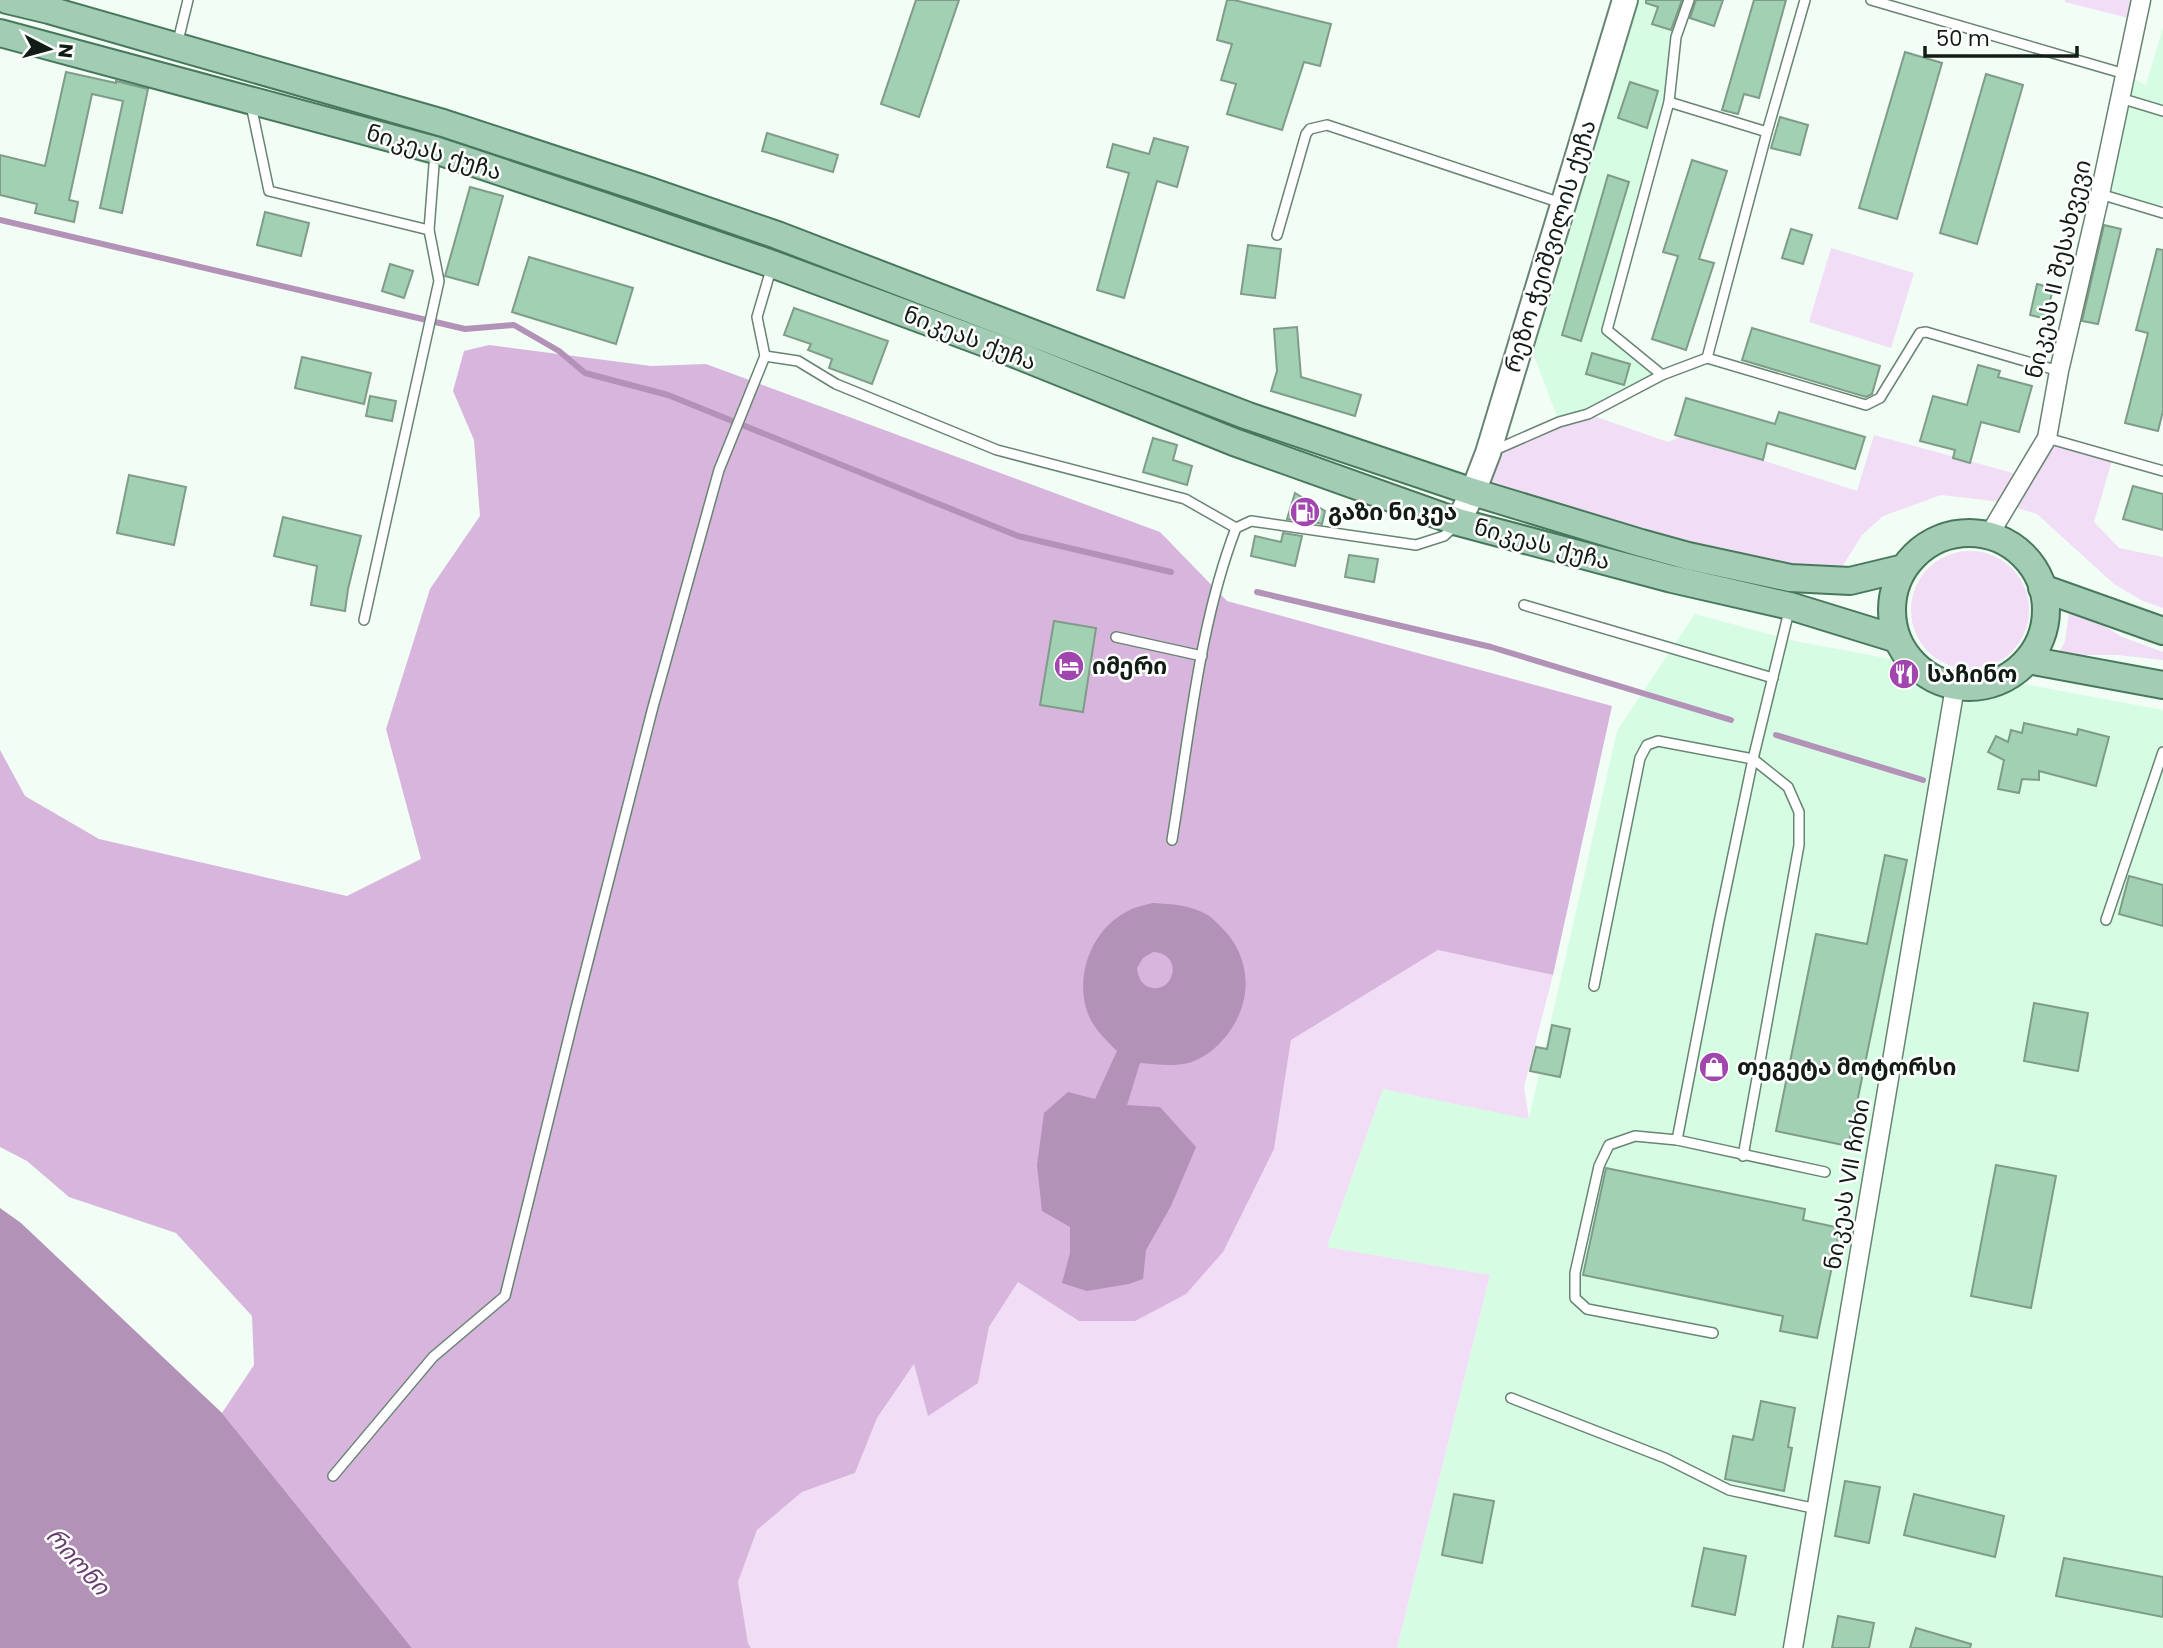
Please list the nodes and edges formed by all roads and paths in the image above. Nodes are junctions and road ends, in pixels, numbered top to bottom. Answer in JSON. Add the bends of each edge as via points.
{"nodes":[{"id":1,"x":7,"y":0,"type":"edge"},
{"id":2,"x":188,"y":0,"type":"edge"},
{"id":3,"x":1625,"y":0,"type":"edge"},
{"id":4,"x":1689,"y":0,"type":"edge"},
{"id":5,"x":1805,"y":0,"type":"edge"},
{"id":6,"x":1871,"y":0,"type":"edge"},
{"id":7,"x":2141,"y":0,"type":"edge"},
{"id":8,"x":50,"y":5,"type":"edge"},
{"id":9,"x":0,"y":33,"type":"edge"},
{"id":10,"x":177,"y":47,"type":"junction"},
{"id":11,"x":2125,"y":74,"type":"junction"},
{"id":12,"x":2120,"y":98,"type":"junction"},
{"id":13,"x":250,"y":100,"type":"junction"},
{"id":14,"x":1669,"y":102,"type":"junction"},
{"id":15,"x":2163,"y":111,"type":"edge"},
{"id":16,"x":1767,"y":132,"type":"junction"},
{"id":17,"x":435,"y":150,"type":"junction"},
{"id":18,"x":2100,"y":194,"type":"junction"},
{"id":19,"x":1563,"y":204,"type":"junction"},
{"id":20,"x":2163,"y":213,"type":"edge"},
{"id":21,"x":429,"y":230,"type":"junction"},
{"id":22,"x":1277,"y":236,"type":"dead end"},
{"id":23,"x":772,"y":264,"type":"junction"},
{"id":24,"x":765,"y":356,"type":"junction"},
{"id":25,"x":1707,"y":358,"type":"junction"},
{"id":26,"x":2059,"y":371,"type":"junction"},
{"id":27,"x":1662,"y":375,"type":"junction"},
{"id":28,"x":2047,"y":438,"type":"junction"},
{"id":29,"x":1488,"y":453,"type":"junction"},
{"id":30,"x":2163,"y":471,"type":"edge"},
{"id":31,"x":1474,"y":492,"type":"junction"},
{"id":32,"x":1458,"y":522,"type":"junction"},
{"id":33,"x":1236,"y":528,"type":"junction"},
{"id":34,"x":1989,"y":535,"type":"junction"},
{"id":35,"x":1904,"y":568,"type":"junction"},
{"id":36,"x":2042,"y":588,"type":"junction"},
{"id":37,"x":1524,"y":606,"type":"dead end"},
{"id":38,"x":1790,"y":606,"type":"junction"},
{"id":39,"x":364,"y":620,"type":"dead end"},
{"id":40,"x":2163,"y":631,"type":"edge"},
{"id":41,"x":1116,"y":637,"type":"dead end"},
{"id":42,"x":1897,"y":639,"type":"junction"},
{"id":43,"x":1202,"y":656,"type":"junction"},
{"id":44,"x":2028,"y":660,"type":"junction"},
{"id":45,"x":1773,"y":678,"type":"junction"},
{"id":46,"x":2163,"y":685,"type":"edge"},
{"id":47,"x":1955,"y":687,"type":"junction"},
{"id":48,"x":2163,"y":752,"type":"edge"},
{"id":49,"x":1753,"y":758,"type":"junction"},
{"id":50,"x":1172,"y":840,"type":"dead end"},
{"id":51,"x":2106,"y":920,"type":"dead end"},
{"id":52,"x":1594,"y":986,"type":"dead end"},
{"id":53,"x":1677,"y":1140,"type":"junction"},
{"id":54,"x":1743,"y":1156,"type":"junction"},
{"id":55,"x":1825,"y":1172,"type":"dead end"},
{"id":56,"x":1713,"y":1333,"type":"dead end"},
{"id":57,"x":1511,"y":1398,"type":"dead end"},
{"id":58,"x":333,"y":1476,"type":"dead end"},
{"id":59,"x":1817,"y":1509,"type":"junction"},
{"id":60,"x":1793,"y":1648,"type":"edge"}],
"edges":[{"from":1,"to":8,"type":"main road","name":"ნიკეას ქუჩა"},
{"from":2,"to":10,"type":"lane"},
{"from":3,"to":19,"type":"main road","name":"რეზო ჭეიშვილის ქუჩა"},
{"from":4,"to":14,"type":"lane","via":[[1676,37]]},
{"from":5,"to":16,"type":"lane"},
{"from":6,"to":11,"type":"lane"},
{"from":7,"to":11,"type":"street","name":"ნიკეას II შესახვევი"},
{"from":8,"to":10,"type":"main road","name":"ნიკეას ქუჩა"},
{"from":9,"to":13,"type":"main road","name":"ნიკეას ქუჩა"},
{"from":10,"to":31,"type":"main road","name":"ნიკეას ქუჩა","via":[[443,123],[644,189],[1248,416]]},
{"from":11,"to":12,"type":"street","name":"ნიკეას II შესახვევი"},
{"from":12,"to":15,"type":"lane"},
{"from":12,"to":18,"type":"street","name":"ნიკეას II შესახვევი"},
{"from":13,"to":17,"type":"main road","name":"ნიკეას ქუჩა"},
{"from":13,"to":21,"type":"lane","via":[[269,191]]},
{"from":14,"to":16,"type":"lane"},
{"from":14,"to":27,"type":"lane","via":[[1607,330]]},
{"from":16,"to":25,"type":"lane"},
{"from":17,"to":21,"type":"lane"},
{"from":17,"to":23,"type":"main road","name":"ნიკეას ქუჩა"},
{"from":18,"to":20,"type":"lane"},
{"from":18,"to":26,"type":"street","name":"ნიკეას II შესახვევი"},
{"from":19,"to":22,"type":"lane","via":[[1327,125],[1307,134]]},
{"from":19,"to":29,"type":"main road","name":"რეზო ჭეიშვილის ქუჩა"},
{"from":21,"to":39,"type":"lane","via":[[439,281]]},
{"from":23,"to":24,"type":"lane","via":[[757,317]]},
{"from":23,"to":32,"type":"main road","name":"ნიკეას ქუჩა","via":[[1234,442]]},
{"from":24,"to":33,"type":"lane","via":[[798,361],[836,384],[997,450],[1185,499]]},
{"from":24,"to":58,"type":"lane","via":[[719,470],[653,707],[505,1296],[433,1357]]},
{"from":25,"to":26,"type":"lane","via":[[1866,405],[1880,398],[1920,333]]},
{"from":25,"to":27,"type":"lane"},
{"from":26,"to":28,"type":"street","name":"ნიკეას II შესახვევი"},
{"from":27,"to":29,"type":"lane","via":[[1588,414]]},
{"from":28,"to":30,"type":"lane"},
{"from":28,"to":34,"type":"street","name":"ნიკეას II შესახვევი"},
{"from":29,"to":31,"type":"main road","name":"რეზო ჭეიშვილის ქუჩა"},
{"from":31,"to":32,"type":"main road","name":"რეზო ჭეიშვილის ქუჩა"},
{"from":31,"to":35,"type":"main road","name":"ნიკეას ქუჩა","via":[[1665,550],[1790,578],[1850,581]]},
{"from":32,"to":33,"type":"lane","via":[[1444,536],[1416,545],[1251,521]]},
{"from":32,"to":38,"type":"main road","name":"ნიკეას ქუჩა"},
{"from":33,"to":43,"type":"lane","via":[[1224,559]]},
{"from":34,"to":35,"type":"main road","name":"ნიკეას ქუჩა","via":[[1964,533],[1941,538],[1920,550]]},
{"from":34,"to":36,"type":"main road","name":"ნიკეას ქუჩა","via":[[2011,545],[2029,561]]},
{"from":35,"to":42,"type":"main road","name":"ნიკეას ქუჩა","via":[[1894,591]]},
{"from":36,"to":40,"type":"main road"},
{"from":36,"to":44,"type":"main road","name":"ნიკეას ქუჩა","via":[[2046,611],[2041,638]]},
{"from":37,"to":45,"type":"lane"},
{"from":38,"to":42,"type":"main road","name":"ნიკეას ქუჩა"},
{"from":38,"to":45,"type":"lane"},
{"from":41,"to":43,"type":"lane"},
{"from":42,"to":47,"type":"main road","via":[[1910,660],[1930,677]]},
{"from":43,"to":50,"type":"lane"},
{"from":44,"to":46,"type":"main road"},
{"from":44,"to":47,"type":"main road","name":"ნიკეას ქუჩა","via":[[2007,678],[1982,687]]},
{"from":45,"to":49,"type":"lane"},
{"from":47,"to":59,"type":"street","name":"ნიკეას VII ჩიხი"},
{"from":48,"to":51,"type":"lane"},
{"from":49,"to":52,"type":"lane","via":[[1658,741],[1647,745],[1640,758]]},
{"from":49,"to":53,"type":"lane"},
{"from":49,"to":54,"type":"lane","via":[[1788,787],[1799,812],[1799,845]]},
{"from":53,"to":54,"type":"lane"},
{"from":53,"to":56,"type":"lane","via":[[1635,1136],[1609,1145],[1599,1166],[1575,1273],[1575,1298],[1587,1309]]},
{"from":54,"to":55,"type":"lane"},
{"from":57,"to":59,"type":"lane","via":[[1665,1458],[1729,1490]]},
{"from":59,"to":60,"type":"street","name":"ნიკეას VII ჩიხი"}]}
